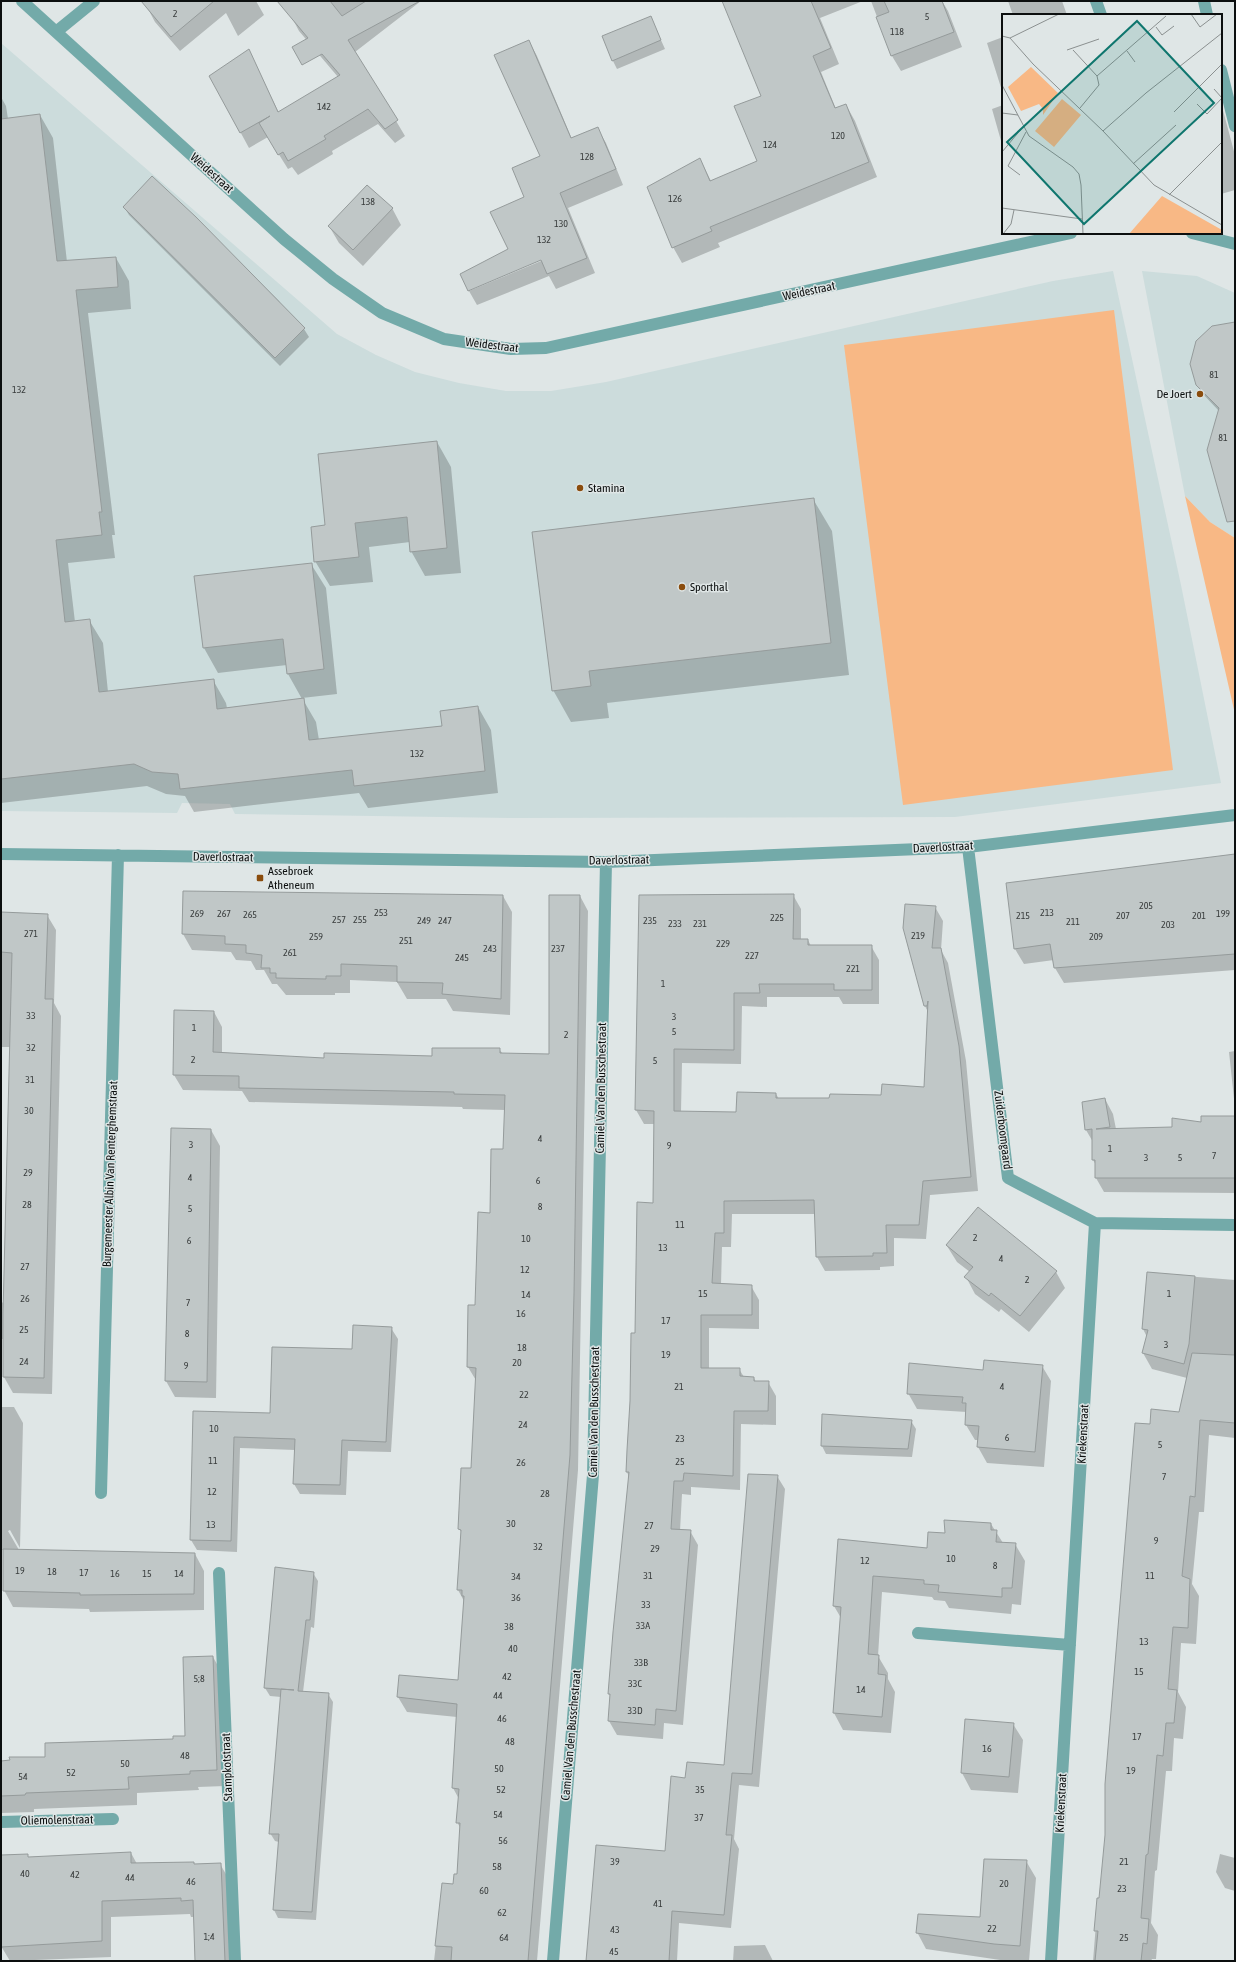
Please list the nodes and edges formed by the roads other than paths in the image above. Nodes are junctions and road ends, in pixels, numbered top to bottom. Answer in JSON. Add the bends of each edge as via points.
{"nodes":[{"id":1,"x":22,"y":1,"type":"edge"},
{"id":2,"x":94,"y":1,"type":"edge"},
{"id":3,"x":1096,"y":1,"type":"edge"},
{"id":4,"x":1204,"y":1,"type":"edge"},
{"id":5,"x":1101,"y":14,"type":"edge"},
{"id":6,"x":1207,"y":14,"type":"edge"},
{"id":7,"x":56,"y":32,"type":"junction"},
{"id":8,"x":1222,"y":74,"type":"edge"},
{"id":9,"x":1235,"y":126,"type":"edge"},
{"id":10,"x":1066,"y":234,"type":"edge"},
{"id":11,"x":1196,"y":234,"type":"edge"},
{"id":12,"x":1235,"y":244,"type":"edge"},
{"id":13,"x":1235,"y":815,"type":"edge"},
{"id":14,"x":968,"y":847,"type":"junction"},
{"id":15,"x":1,"y":854,"type":"edge"},
{"id":16,"x":118,"y":855,"type":"junction"},
{"id":17,"x":606,"y":862,"type":"junction"},
{"id":18,"x":1095,"y":1223,"type":"junction"},
{"id":19,"x":1235,"y":1225,"type":"edge"},
{"id":20,"x":101,"y":1493,"type":"dead end"},
{"id":21,"x":219,"y":1573,"type":"dead end"},
{"id":22,"x":918,"y":1633,"type":"dead end"},
{"id":23,"x":1070,"y":1645,"type":"junction"},
{"id":24,"x":113,"y":1819,"type":"dead end"},
{"id":25,"x":1,"y":1822,"type":"edge"},
{"id":26,"x":235,"y":1961,"type":"edge"},
{"id":27,"x":553,"y":1961,"type":"edge"},
{"id":28,"x":1051,"y":1961,"type":"edge"}],
"edges":[{"from":1,"to":7,"type":"street","name":"Weidestraat"},
{"from":2,"to":7,"type":"street"},
{"from":3,"to":5,"type":"street"},
{"from":4,"to":6,"type":"street"},
{"from":7,"to":10,"type":"street","name":"Weidestraat","via":[[284,239],[333,279],[382,313],[444,339],[511,349],[546,348]]},
{"from":8,"to":9,"type":"street"},
{"from":11,"to":12,"type":"street"},
{"from":13,"to":14,"type":"street","name":"Daverlostraat"},
{"from":14,"to":17,"type":"street","name":"Daverlostraat"},
{"from":14,"to":18,"type":"street","name":"Zuiderboomgaard","via":[[1008,1178]]},
{"from":15,"to":16,"type":"street","name":"Daverlostraat"},
{"from":16,"to":17,"type":"street","name":"Daverlostraat"},
{"from":16,"to":20,"type":"street","name":"Burgemeester Albin Van Renterghemstraat"},
{"from":17,"to":27,"type":"street","name":"Camiel Van den Busschestraat","via":[[593,1475]]},
{"from":18,"to":19,"type":"street","name":"Zuiderboomgaard"},
{"from":18,"to":23,"type":"street","name":"Kriekenstraat"},
{"from":21,"to":26,"type":"street","name":"Stampkotstraat"},
{"from":22,"to":23,"type":"street"},
{"from":23,"to":28,"type":"street","name":"Kriekenstraat"},
{"from":24,"to":25,"type":"street","name":"Oliemolenstraat"}]}
